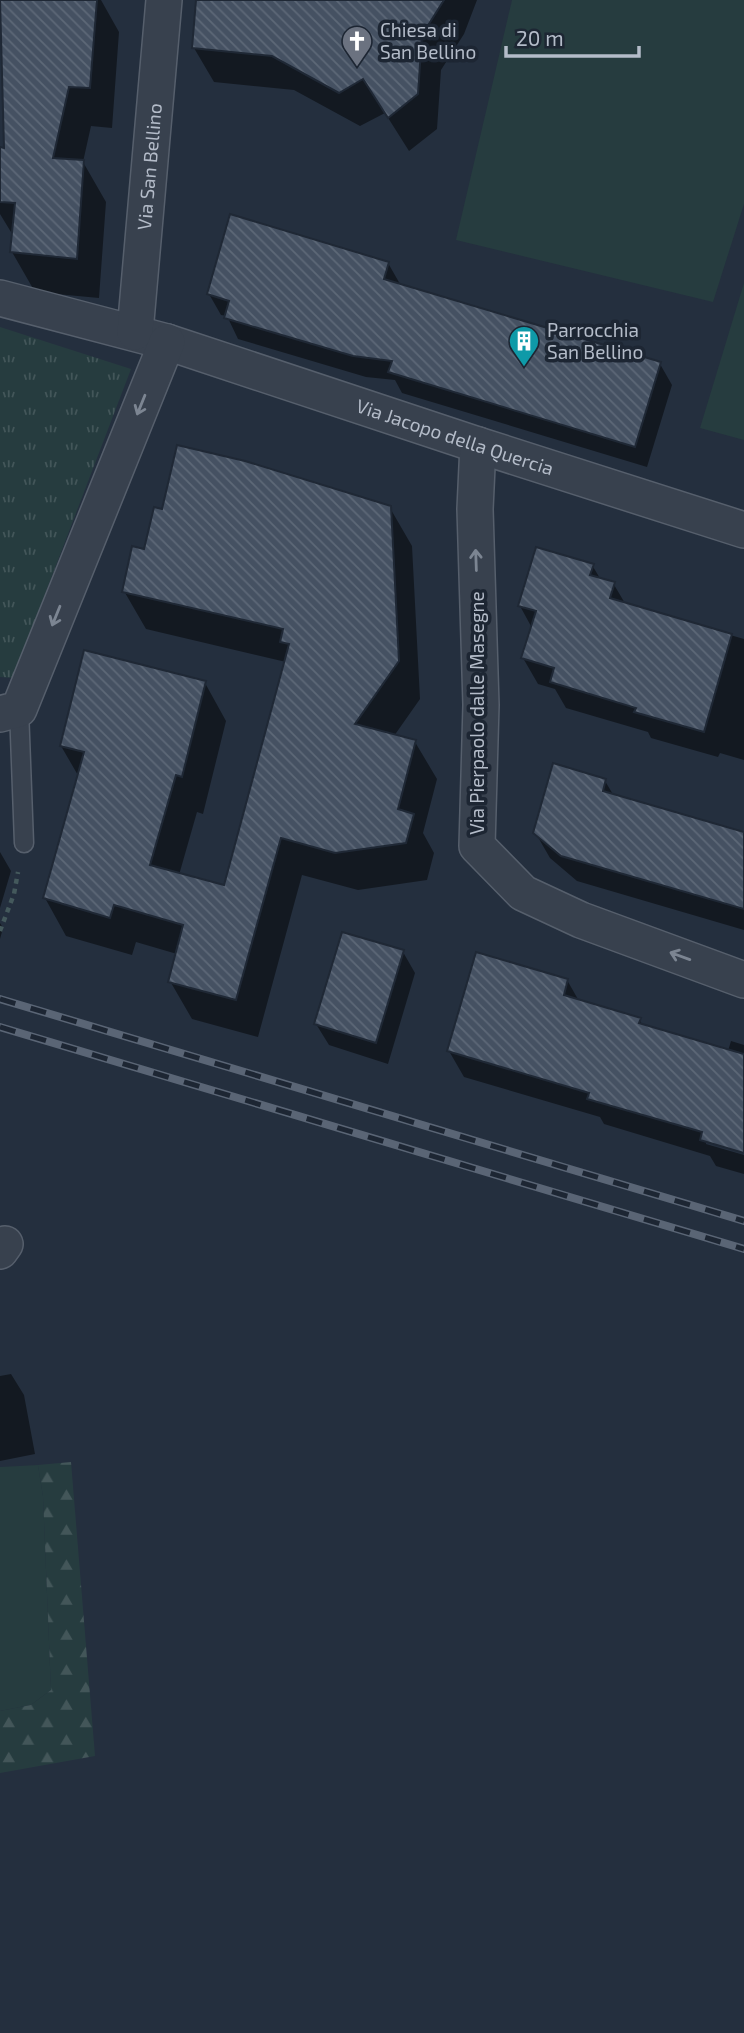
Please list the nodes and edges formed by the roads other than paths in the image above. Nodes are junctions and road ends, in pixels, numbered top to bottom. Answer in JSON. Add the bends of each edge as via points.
{"nodes":[{"id":1,"x":164,"y":0,"type":"edge"},
{"id":2,"x":0,"y":298,"type":"edge"},
{"id":3,"x":151,"y":337,"type":"junction"},
{"id":4,"x":478,"y":445,"type":"junction"},
{"id":5,"x":744,"y":530,"type":"edge"},
{"id":6,"x":9,"y":712,"type":"edge"},
{"id":7,"x":24,"y":843,"type":"dead end"},
{"id":8,"x":744,"y":980,"type":"edge"}],
"edges":[{"from":1,"to":3,"type":"street","name":"Via San Bellino"},
{"from":2,"to":3,"type":"street","name":"Via Jacopo della Quercia"},
{"from":3,"to":4,"type":"street","name":"Via Jacopo della Quercia"},
{"from":3,"to":6,"type":"street","one_way":true},
{"from":4,"to":5,"type":"street","name":"Via Jacopo della Quercia"},
{"from":8,"to":4,"type":"street","name":"Via Pierpaolo dalle Masegne","one_way":true,"via":[[581,920],[523,893],[477,846],[481,705],[475,509]]},
{"from":6,"to":7,"type":"lane"}]}
